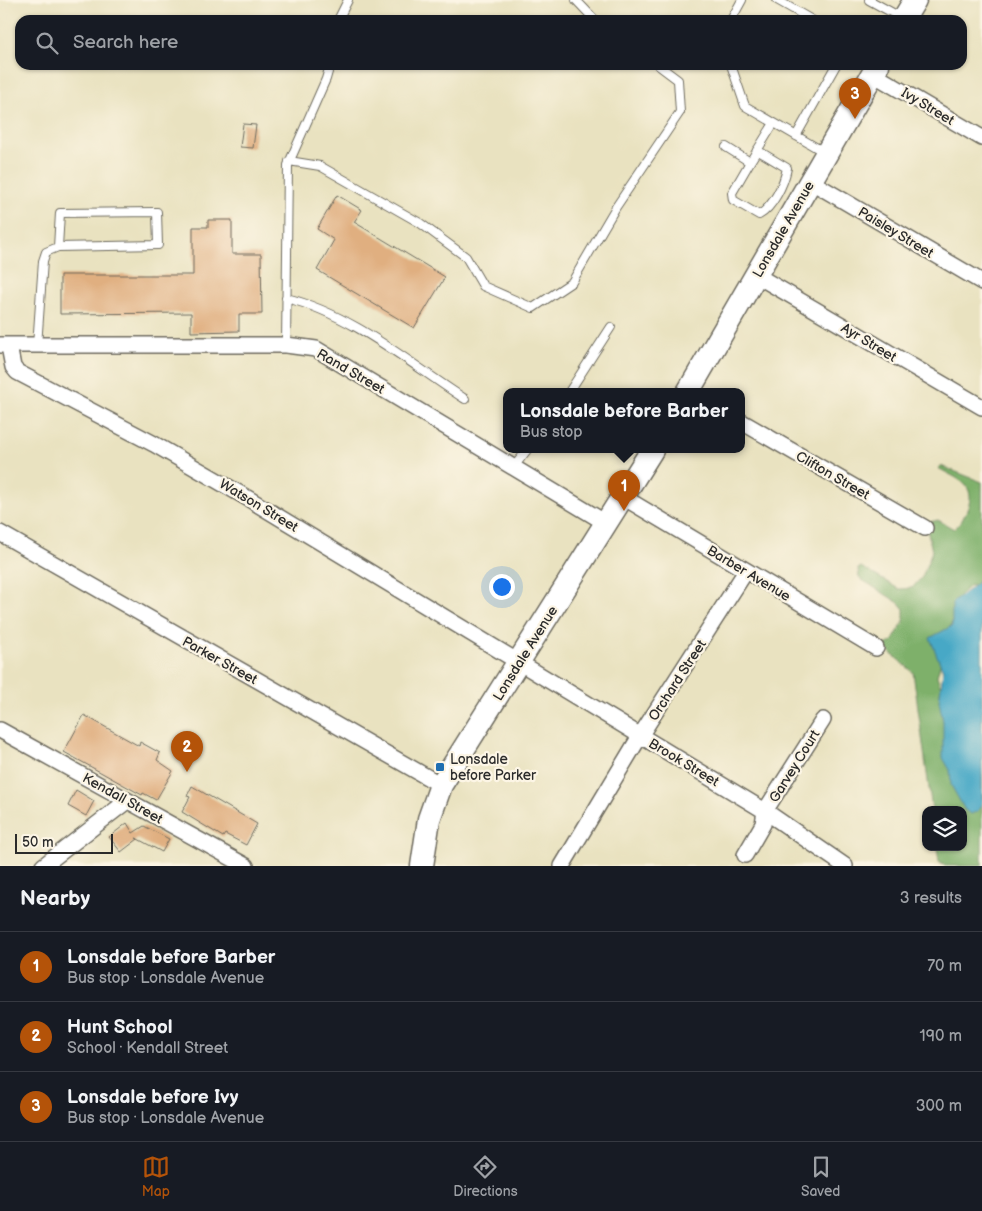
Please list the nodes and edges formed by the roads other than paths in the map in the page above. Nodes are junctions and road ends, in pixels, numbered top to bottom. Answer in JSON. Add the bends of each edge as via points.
{"nodes":[{"id":1,"x":348,"y":0,"type":"edge"},
{"id":2,"x":576,"y":0,"type":"edge"},
{"id":3,"x":742,"y":0,"type":"edge"},
{"id":4,"x":777,"y":0,"type":"edge"},
{"id":5,"x":869,"y":0,"type":"edge"},
{"id":6,"x":907,"y":13,"type":"edge"},
{"id":7,"x":340,"y":15,"type":"edge"},
{"id":8,"x":590,"y":15,"type":"edge"},
{"id":9,"x":734,"y":15,"type":"edge"},
{"id":10,"x":803,"y":15,"type":"edge"},
{"id":11,"x":329,"y":70,"type":"edge"},
{"id":12,"x":665,"y":70,"type":"edge"},
{"id":13,"x":733,"y":70,"type":"edge"},
{"id":14,"x":833,"y":70,"type":"edge"},
{"id":15,"x":875,"y":70,"type":"edge"},
{"id":16,"x":878,"y":70,"type":"edge"},
{"id":17,"x":774,"y":123,"type":"junction"},
{"id":18,"x":796,"y":136,"type":"junction"},
{"id":19,"x":982,"y":138,"type":"edge"},
{"id":20,"x":726,"y":147,"type":"dead end"},
{"id":21,"x":757,"y":150,"type":"junction"},
{"id":22,"x":826,"y":154,"type":"junction"},
{"id":23,"x":289,"y":161,"type":"junction"},
{"id":24,"x":750,"y":162,"type":"junction"},
{"id":25,"x":810,"y":181,"type":"junction"},
{"id":26,"x":58,"y":247,"type":"junction"},
{"id":27,"x":756,"y":275,"type":"junction"},
{"id":28,"x":982,"y":282,"type":"edge"},
{"id":29,"x":286,"y":298,"type":"junction"},
{"id":30,"x":611,"y":327,"type":"dead end"},
{"id":31,"x":286,"y":345,"type":"junction"},
{"id":32,"x":5,"y":346,"type":"edge"},
{"id":33,"x":38,"y":346,"type":"junction"},
{"id":34,"x":572,"y":388,"type":"edge"},
{"id":35,"x":691,"y":388,"type":"edge"},
{"id":36,"x":465,"y":399,"type":"dead end"},
{"id":37,"x":982,"y":407,"type":"edge"},
{"id":38,"x":745,"y":424,"type":"edge"},
{"id":39,"x":525,"y":453,"type":"edge"},
{"id":40,"x":650,"y":453,"type":"edge"},
{"id":41,"x":513,"y":468,"type":"junction"},
{"id":42,"x":623,"y":496,"type":"junction"},
{"id":43,"x":606,"y":522,"type":"junction"},
{"id":44,"x":925,"y":528,"type":"dead end"},
{"id":45,"x":0,"y":533,"type":"edge"},
{"id":46,"x":746,"y":571,"type":"junction"},
{"id":47,"x":876,"y":648,"type":"dead end"},
{"id":48,"x":520,"y":662,"type":"junction"},
{"id":49,"x":823,"y":720,"type":"dead end"},
{"id":50,"x":0,"y":730,"type":"edge"},
{"id":51,"x":640,"y":736,"type":"junction"},
{"id":52,"x":441,"y":785,"type":"junction"},
{"id":53,"x":127,"y":801,"type":"junction"},
{"id":54,"x":765,"y":811,"type":"junction"},
{"id":55,"x":745,"y":855,"type":"dead end"},
{"id":56,"x":43,"y":866,"type":"edge"},
{"id":57,"x":246,"y":866,"type":"edge"},
{"id":58,"x":422,"y":866,"type":"edge"},
{"id":59,"x":562,"y":866,"type":"edge"},
{"id":60,"x":845,"y":866,"type":"edge"}],
"edges":[{"from":1,"to":7,"type":"lane"},
{"from":2,"to":8,"type":"lane"},
{"from":3,"to":9,"type":"lane"},
{"from":4,"to":10,"type":"lane"},
{"from":5,"to":6,"type":"lane"},
{"from":11,"to":23,"type":"lane"},
{"from":12,"to":23,"type":"lane","via":[[678,80],[680,112],[616,207],[572,282],[533,308],[483,286],[466,257],[420,222],[320,166]]},
{"from":13,"to":17,"type":"lane","via":[[744,106]]},
{"from":14,"to":18,"type":"lane"},
{"from":15,"to":22,"type":"main road","name":"Lonsdale Avenue"},
{"from":16,"to":19,"type":"street","name":"Ivy Street"},
{"from":17,"to":18,"type":"lane"},
{"from":17,"to":21,"type":"lane"},
{"from":18,"to":22,"type":"lane"},
{"from":20,"to":24,"type":"lane"},
{"from":21,"to":24,"type":"lane"},
{"from":21,"to":24,"type":"lane","via":[[786,168],[785,180],[765,212],[759,216],[733,200],[732,193]]},
{"from":22,"to":25,"type":"main road","name":"Lonsdale Avenue"},
{"from":23,"to":29,"type":"lane"},
{"from":25,"to":27,"type":"main road","name":"Lonsdale Avenue"},
{"from":25,"to":28,"type":"street","name":"Paisley Street"},
{"from":26,"to":26,"type":"lane","via":[[158,245],[157,212],[60,213]]},
{"from":26,"to":33,"type":"lane","via":[[46,252],[43,260]]},
{"from":27,"to":35,"type":"main road","name":"Lonsdale Avenue"},
{"from":27,"to":37,"type":"street","name":"Ayr Street"},
{"from":29,"to":31,"type":"lane"},
{"from":29,"to":36,"type":"lane","via":[[312,304],[363,332]]},
{"from":30,"to":34,"type":"lane"},
{"from":31,"to":33,"type":"street","name":"Rand Street"},
{"from":31,"to":41,"type":"street","name":"Rand Street","via":[[316,349]]},
{"from":32,"to":33,"type":"street","name":"Rand Street"},
{"from":32,"to":48,"type":"street","name":"Watson Street","via":[[17,372],[154,444]]},
{"from":38,"to":44,"type":"street","name":"Clifton Street"},
{"from":39,"to":41,"type":"lane"},
{"from":40,"to":42,"type":"main road","name":"Lonsdale Avenue"},
{"from":41,"to":43,"type":"street","name":"Rand Street"},
{"from":42,"to":43,"type":"main road","name":"Lonsdale Avenue"},
{"from":42,"to":46,"type":"street","name":"Barber Avenue"},
{"from":43,"to":48,"type":"main road","name":"Lonsdale Avenue"},
{"from":45,"to":52,"type":"street","name":"Parker Street"},
{"from":46,"to":47,"type":"street","name":"Barber Avenue"},
{"from":46,"to":51,"type":"street","name":"Orchard Street"},
{"from":48,"to":51,"type":"street","name":"Brook Street"},
{"from":48,"to":52,"type":"main road","name":"Lonsdale Avenue"},
{"from":49,"to":54,"type":"street","name":"Garvey Court"},
{"from":50,"to":53,"type":"street","name":"Kendall Street"},
{"from":51,"to":54,"type":"street","name":"Brook Street"},
{"from":51,"to":59,"type":"street","name":"Orchard Street"},
{"from":52,"to":58,"type":"main road","name":"Lonsdale Avenue","via":[[429,818]]},
{"from":53,"to":56,"type":"street"},
{"from":53,"to":57,"type":"street","name":"Kendall Street"},
{"from":54,"to":55,"type":"street","name":"Garvey Court","via":[[763,824]]},
{"from":54,"to":60,"type":"street","name":"Brook Street"}]}
